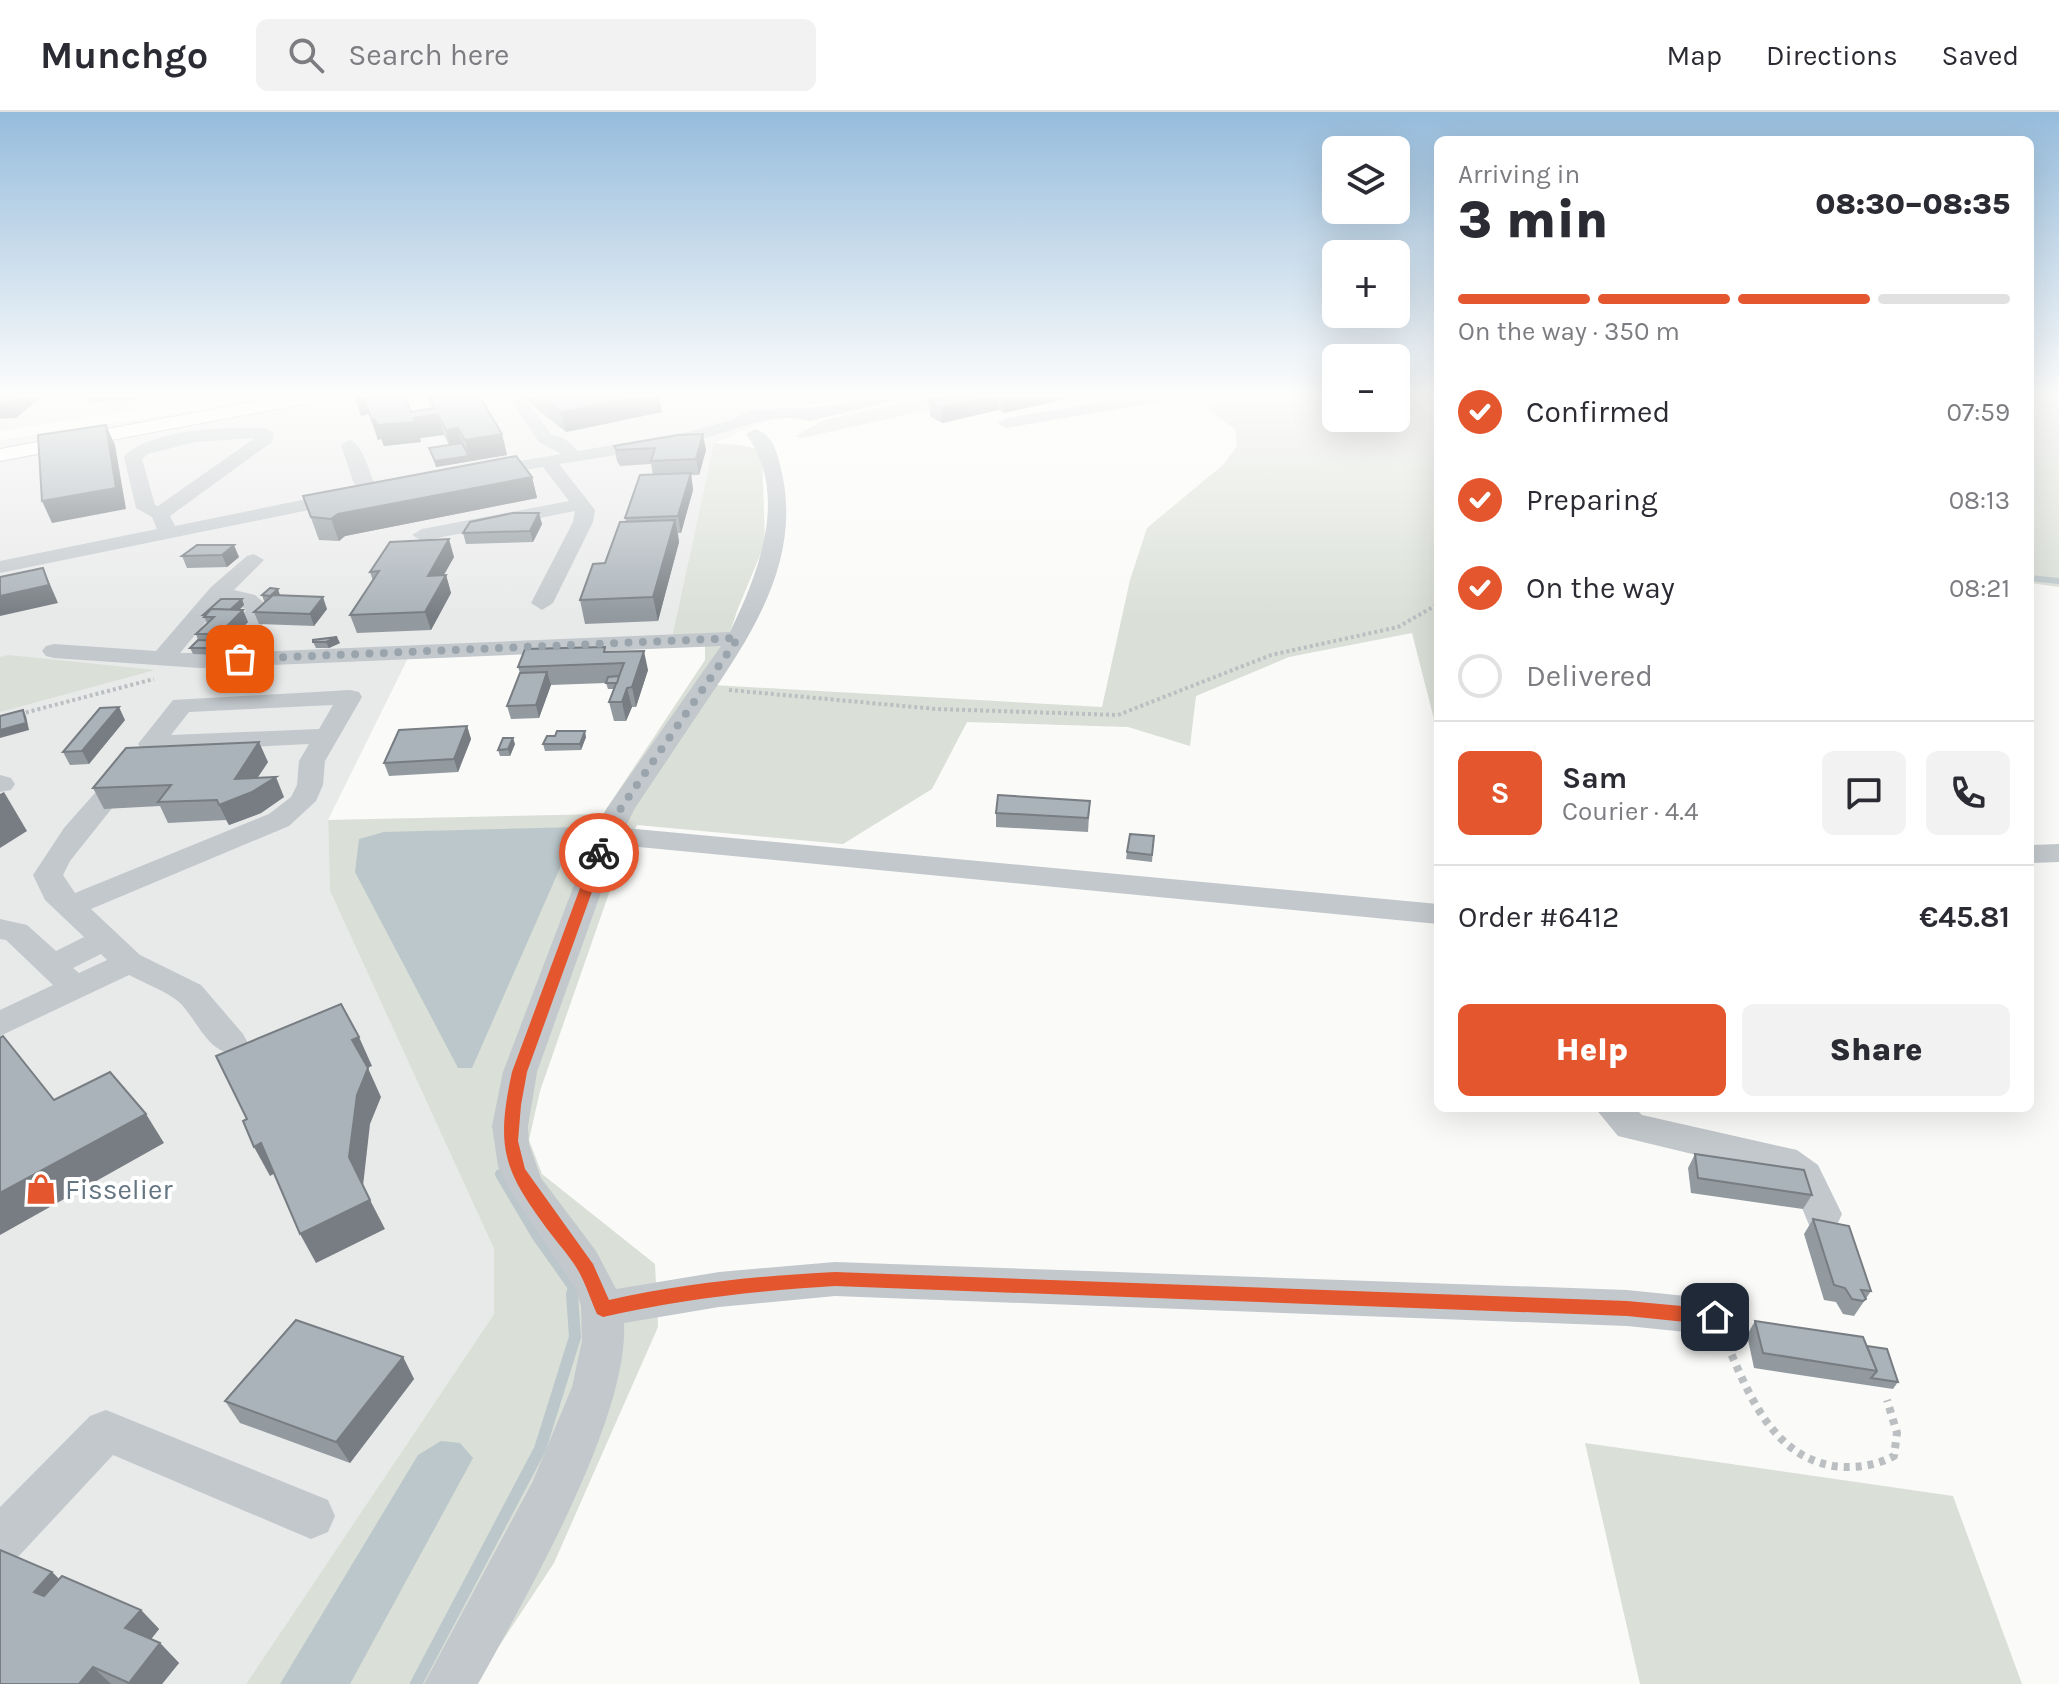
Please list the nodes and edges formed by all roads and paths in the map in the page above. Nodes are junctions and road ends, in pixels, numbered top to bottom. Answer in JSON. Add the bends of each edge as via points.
{"nodes":[{"id":1,"x":136,"y":470,"type":"edge"},
{"id":2,"x":226,"y":470,"type":"edge"},
{"id":3,"x":358,"y":470,"type":"edge"},
{"id":4,"x":492,"y":470,"type":"edge"},
{"id":5,"x":555,"y":470,"type":"edge"},
{"id":6,"x":769,"y":470,"type":"edge"},
{"id":7,"x":470,"y":474,"type":"edge"},
{"id":8,"x":394,"y":488,"type":"edge"},
{"id":9,"x":370,"y":493,"type":"junction"},
{"id":10,"x":582,"y":504,"type":"junction"},
{"id":11,"x":163,"y":522,"type":"junction"},
{"id":12,"x":422,"y":535,"type":"dead end"},
{"id":13,"x":0,"y":551,"type":"edge"},
{"id":14,"x":254,"y":560,"type":"dead end"},
{"id":15,"x":0,"y":567,"type":"edge"},
{"id":16,"x":219,"y":592,"type":"junction"},
{"id":17,"x":542,"y":603,"type":"dead end"},
{"id":18,"x":1434,"y":606,"type":"edge"},
{"id":19,"x":738,"y":638,"type":"junction"},
{"id":20,"x":54,"y":651,"type":"dead end"},
{"id":21,"x":162,"y":659,"type":"junction"},
{"id":22,"x":240,"y":659,"type":"junction"},
{"id":23,"x":200,"y":661,"type":"junction"},
{"id":24,"x":704,"y":688,"type":"junction"},
{"id":25,"x":14,"y":716,"type":"edge"},
{"id":26,"x":327,"y":736,"type":"junction"},
{"id":27,"x":151,"y":744,"type":"junction"},
{"id":28,"x":607,"y":835,"type":"junction"},
{"id":29,"x":2059,"y":853,"type":"edge"},
{"id":30,"x":2034,"y":854,"type":"edge"},
{"id":31,"x":71,"y":906,"type":"junction"},
{"id":32,"x":1434,"y":914,"type":"edge"},
{"id":33,"x":0,"y":929,"type":"edge"},
{"id":34,"x":117,"y":951,"type":"junction"},
{"id":35,"x":63,"y":976,"type":"junction"},
{"id":36,"x":0,"y":1024,"type":"edge"},
{"id":37,"x":231,"y":1043,"type":"dead end"},
{"id":38,"x":1617,"y":1112,"type":"edge"},
{"id":39,"x":1823,"y":1214,"type":"dead end"},
{"id":40,"x":603,"y":1309,"type":"junction"},
{"id":41,"x":1715,"y":1317,"type":"joint"},
{"id":42,"x":1887,"y":1400,"type":"dead end"},
{"id":43,"x":311,"y":1516,"type":"dead end"},
{"id":44,"x":0,"y":1541,"type":"edge"},
{"id":45,"x":450,"y":1684,"type":"edge"}],
"edges":[{"from":1,"to":11,"type":"street","via":[[146,508]]},
{"from":2,"to":11,"type":"street"},
{"from":3,"to":9,"type":"street"},
{"from":4,"to":7,"type":"street"},
{"from":5,"to":10,"type":"street"},
{"from":6,"to":19,"type":"street","via":[[778,499],[775,538],[765,581]]},
{"from":8,"to":9,"type":"street"},
{"from":9,"to":11,"type":"street"},
{"from":10,"to":12,"type":"street"},
{"from":10,"to":17,"type":"street","via":[[583,522]]},
{"from":11,"to":13,"type":"street"},
{"from":11,"to":15,"type":"street"},
{"from":14,"to":16,"type":"street"},
{"from":16,"to":21,"type":"street"},
{"from":16,"to":22,"type":"street","via":[[258,607],[240,646]]},
{"from":18,"to":24,"type":"path","via":[[1398,627],[1271,655],[1118,715],[936,709]]},
{"from":19,"to":22,"type":"street"},
{"from":19,"to":24,"type":"street"},
{"from":20,"to":21,"type":"street"},
{"from":21,"to":23,"type":"street"},
{"from":22,"to":23,"type":"street"},
{"from":23,"to":25,"type":"path","via":[[154,679]]},
{"from":24,"to":28,"type":"street"},
{"from":26,"to":27,"type":"street"},
{"from":26,"to":27,"type":"street","via":[[350,697],[182,705]]},
{"from":26,"to":31,"type":"street","via":[[312,761],[302,801],[279,820]]},
{"from":27,"to":31,"type":"street","via":[[48,875],[56,893]]},
{"from":28,"to":32,"type":"street"},
{"from":28,"to":40,"type":"street","via":[[520,1072],[510,1141],[517,1170],[587,1269]]},
{"from":29,"to":30,"type":"street"},
{"from":31,"to":34,"type":"street"},
{"from":33,"to":35,"type":"street","via":[[16,932]]},
{"from":34,"to":35,"type":"street"},
{"from":34,"to":37,"type":"street","via":[[189,993]]},
{"from":35,"to":36,"type":"street"},
{"from":38,"to":39,"type":"street","via":[[1631,1126],[1797,1166],[1807,1175]]},
{"from":40,"to":41,"type":"street","via":[[675,1293],[835,1279],[1627,1308]]},
{"from":40,"to":45,"type":"street","via":[[594,1390],[576,1439]]},
{"from":41,"to":42,"type":"path","via":[[1755,1405],[1789,1448],[1808,1460],[1854,1467],[1880,1464],[1894,1456],[1897,1433]]},
{"from":43,"to":44,"type":"street","via":[[106,1431]]}]}
